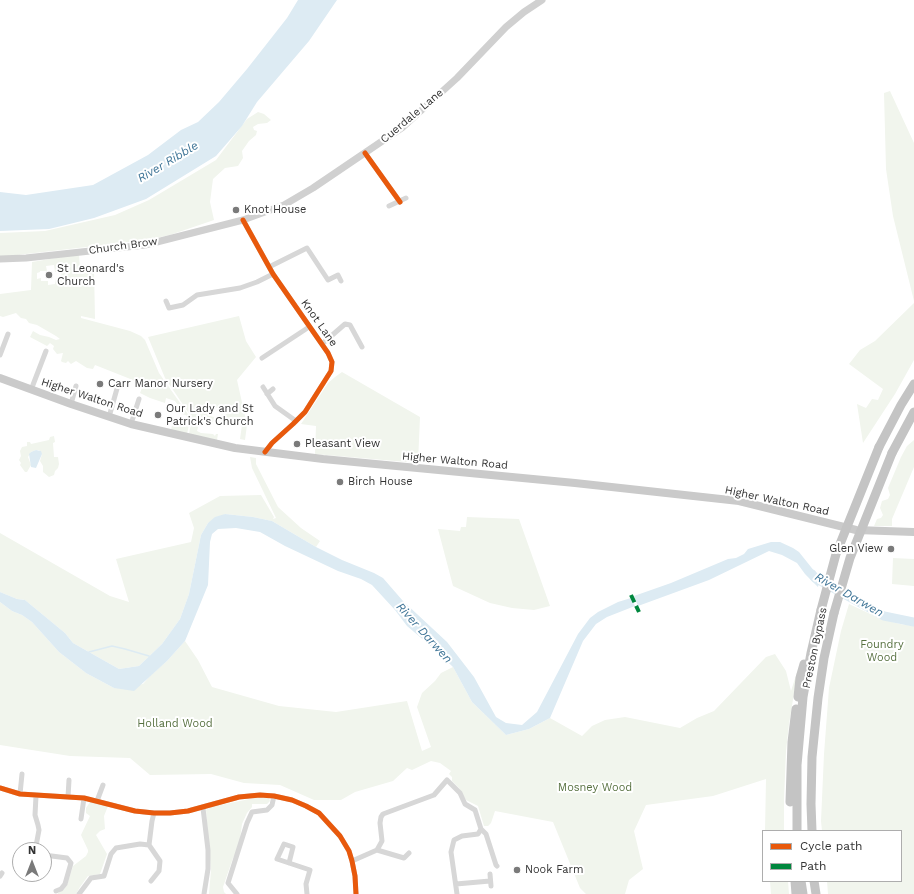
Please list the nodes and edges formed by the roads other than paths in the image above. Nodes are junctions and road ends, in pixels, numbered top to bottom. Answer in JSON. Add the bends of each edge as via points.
{"nodes":[{"id":1,"x":542,"y":0,"type":"edge"},
{"id":2,"x":366,"y":153,"type":"junction"},
{"id":3,"x":406,"y":198,"type":"dead end"},
{"id":4,"x":400,"y":202,"type":"junction"},
{"id":5,"x":389,"y":206,"type":"dead end"},
{"id":6,"x":243,"y":220,"type":"junction"},
{"id":7,"x":0,"y":259,"type":"edge"},
{"id":8,"x":269,"y":267,"type":"junction"},
{"id":9,"x":273,"y":274,"type":"junction"},
{"id":10,"x":341,"y":281,"type":"dead end"},
{"id":11,"x":166,"y":301,"type":"dead end"},
{"id":12,"x":310,"y":327,"type":"junction"},
{"id":13,"x":8,"y":334,"type":"dead end"},
{"id":14,"x":322,"y":344,"type":"junction"},
{"id":15,"x":362,"y":348,"type":"dead end"},
{"id":16,"x":46,"y":351,"type":"dead end"},
{"id":17,"x":0,"y":355,"type":"edge"},
{"id":18,"x":262,"y":358,"type":"dead end"},
{"id":19,"x":0,"y":378,"type":"edge"},
{"id":20,"x":914,"y":384,"type":"edge"},
{"id":21,"x":118,"y":385,"type":"dead end"},
{"id":22,"x":76,"y":386,"type":"dead end"},
{"id":23,"x":263,"y":388,"type":"dead end"},
{"id":24,"x":273,"y":389,"type":"dead end"},
{"id":25,"x":31,"y":390,"type":"junction"},
{"id":26,"x":267,"y":394,"type":"junction"},
{"id":27,"x":139,"y":398,"type":"dead end"},
{"id":28,"x":71,"y":404,"type":"junction"},
{"id":29,"x":914,"y":412,"type":"edge"},
{"id":30,"x":109,"y":417,"type":"junction"},
{"id":31,"x":296,"y":421,"type":"junction"},
{"id":32,"x":131,"y":424,"type":"junction"},
{"id":33,"x":266,"y":452,"type":"junction"},
{"id":34,"x":914,"y":532,"type":"edge"},
{"id":35,"x":816,"y":631,"type":"junction"},
{"id":36,"x":22,"y":774,"type":"dead end"},
{"id":37,"x":69,"y":780,"type":"dead end"},
{"id":38,"x":103,"y":784,"type":"dead end"},
{"id":39,"x":0,"y":788,"type":"edge"},
{"id":40,"x":20,"y":794,"type":"junction"},
{"id":41,"x":36,"y":796,"type":"junction"},
{"id":42,"x":274,"y":796,"type":"junction"},
{"id":43,"x":68,"y":797,"type":"junction"},
{"id":44,"x":84,"y":798,"type":"junction"},
{"id":45,"x":97,"y":801,"type":"junction"},
{"id":46,"x":203,"y":808,"type":"junction"},
{"id":47,"x":154,"y":813,"type":"junction"},
{"id":48,"x":81,"y":818,"type":"dead end"},
{"id":49,"x":481,"y":829,"type":"junction"},
{"id":50,"x":791,"y":830,"type":"edge"},
{"id":51,"x":796,"y":830,"type":"edge"},
{"id":52,"x":812,"y":830,"type":"edge"},
{"id":53,"x":38,"y":842,"type":"edge"},
{"id":54,"x":149,"y":845,"type":"junction"},
{"id":55,"x":377,"y":850,"type":"junction"},
{"id":56,"x":409,"y":853,"type":"dead end"},
{"id":57,"x":52,"y":856,"type":"edge"},
{"id":58,"x":352,"y":861,"type":"junction"},
{"id":59,"x":289,"y":863,"type":"dead end"},
{"id":60,"x":497,"y":866,"type":"dead end"},
{"id":61,"x":490,"y":874,"type":"dead end"},
{"id":62,"x":151,"y":881,"type":"dead end"},
{"id":63,"x":794,"y":882,"type":"edge"},
{"id":64,"x":801,"y":882,"type":"edge"},
{"id":65,"x":814,"y":882,"type":"edge"},
{"id":66,"x":456,"y":884,"type":"junction"},
{"id":67,"x":56,"y":891,"type":"dead end"},
{"id":68,"x":79,"y":894,"type":"edge"},
{"id":69,"x":204,"y":894,"type":"edge"},
{"id":70,"x":238,"y":894,"type":"edge"},
{"id":71,"x":307,"y":894,"type":"edge"},
{"id":72,"x":356,"y":894,"type":"edge"},
{"id":73,"x":457,"y":894,"type":"edge"},
{"id":74,"x":796,"y":894,"type":"edge"},
{"id":75,"x":803,"y":894,"type":"edge"},
{"id":76,"x":816,"y":894,"type":"edge"}],
"edges":[{"from":1,"to":2,"type":"main road","name":"Cuerdale Lane","via":[[506,27],[457,78],[403,127]]},
{"from":2,"to":4,"type":"street"},
{"from":2,"to":6,"type":"main road","name":"Cuerdale Lane","via":[[284,205]]},
{"from":3,"to":4,"type":"street"},
{"from":4,"to":5,"type":"street"},
{"from":6,"to":7,"type":"main road","name":"Church Brow","via":[[145,244]]},
{"from":6,"to":8,"type":"street","name":"Knot Lane"},
{"from":8,"to":9,"type":"street","name":"Knot Lane"},
{"from":8,"to":10,"type":"street","via":[[307,248],[328,280],[338,275]]},
{"from":9,"to":11,"type":"street","via":[[240,288],[197,295],[183,305],[169,308]]},
{"from":9,"to":12,"type":"street","name":"Knot Lane"},
{"from":12,"to":14,"type":"street","name":"Knot Lane"},
{"from":12,"to":18,"type":"street"},
{"from":13,"to":17,"type":"street"},
{"from":14,"to":15,"type":"street","via":[[345,324],[350,325]]},
{"from":14,"to":31,"type":"street","name":"Knot Lane","via":[[331,359],[331,371],[305,412]]},
{"from":16,"to":25,"type":"street"},
{"from":19,"to":25,"type":"main road","name":"Higher Walton Road"},
{"from":20,"to":35,"type":"highway","name":"Preston Bypass","bridge":true,"via":[[880,447],[836,554]]},
{"from":21,"to":30,"type":"street"},
{"from":22,"to":28,"type":"street"},
{"from":23,"to":26,"type":"street"},
{"from":24,"to":26,"type":"street"},
{"from":25,"to":28,"type":"main road","name":"Higher Walton Road"},
{"from":26,"to":31,"type":"street","via":[[275,406]]},
{"from":27,"to":32,"type":"street"},
{"from":28,"to":30,"type":"main road","name":"Higher Walton Road"},
{"from":29,"to":52,"type":"highway","name":"Preston Bypass","bridge":true,"via":[[892,453],[850,558],[834,613],[818,698],[812,757]]},
{"from":30,"to":32,"type":"main road","name":"Higher Walton Road"},
{"from":31,"to":33,"type":"street","name":"Knot Lane"},
{"from":32,"to":33,"type":"main road","name":"Higher Walton Road","via":[[213,444]]},
{"from":33,"to":34,"type":"main road","name":"Higher Walton Road","via":[[739,502],[856,530]]},
{"from":35,"to":50,"type":"highway","via":[[800,678],[792,742]]},
{"from":35,"to":51,"type":"highway","via":[[803,697],[797,765]]},
{"from":36,"to":40,"type":"street"},
{"from":37,"to":43,"type":"street"},
{"from":38,"to":45,"type":"street"},
{"from":39,"to":40,"type":"street"},
{"from":40,"to":41,"type":"street"},
{"from":41,"to":43,"type":"street"},
{"from":41,"to":53,"type":"street"},
{"from":42,"to":46,"type":"street","via":[[239,797]]},
{"from":42,"to":58,"type":"street","via":[[292,800],[319,813],[340,836]]},
{"from":42,"to":70,"type":"street","via":[[272,805],[267,810],[252,812],[247,823],[228,883]]},
{"from":43,"to":44,"type":"street"},
{"from":44,"to":45,"type":"street"},
{"from":44,"to":48,"type":"street"},
{"from":45,"to":47,"type":"street"},
{"from":46,"to":47,"type":"street"},
{"from":46,"to":69,"type":"street","via":[[208,857]]},
{"from":47,"to":54,"type":"street"},
{"from":49,"to":55,"type":"street","via":[[475,810],[465,804],[460,793],[448,780],[434,795],[383,814],[380,823],[382,841]]},
{"from":49,"to":60,"type":"street","via":[[486,834]]},
{"from":49,"to":66,"type":"street","via":[[478,834],[454,840],[451,852]]},
{"from":54,"to":62,"type":"street","via":[[160,861],[159,871]]},
{"from":54,"to":68,"type":"street","via":[[116,848],[111,854],[104,876],[91,878]]},
{"from":55,"to":56,"type":"street","via":[[404,858]]},
{"from":55,"to":58,"type":"street"},
{"from":57,"to":67,"type":"street","via":[[67,858],[71,863],[65,884],[61,890]]},
{"from":58,"to":72,"type":"street"},
{"from":59,"to":71,"type":"street","via":[[310,870],[306,884]]},
{"from":61,"to":66,"type":"street","via":[[490,884]]},
{"from":63,"to":74,"type":"highway"},
{"from":64,"to":75,"type":"highway"},
{"from":65,"to":76,"type":"highway"},
{"from":66,"to":73,"type":"street"}]}
